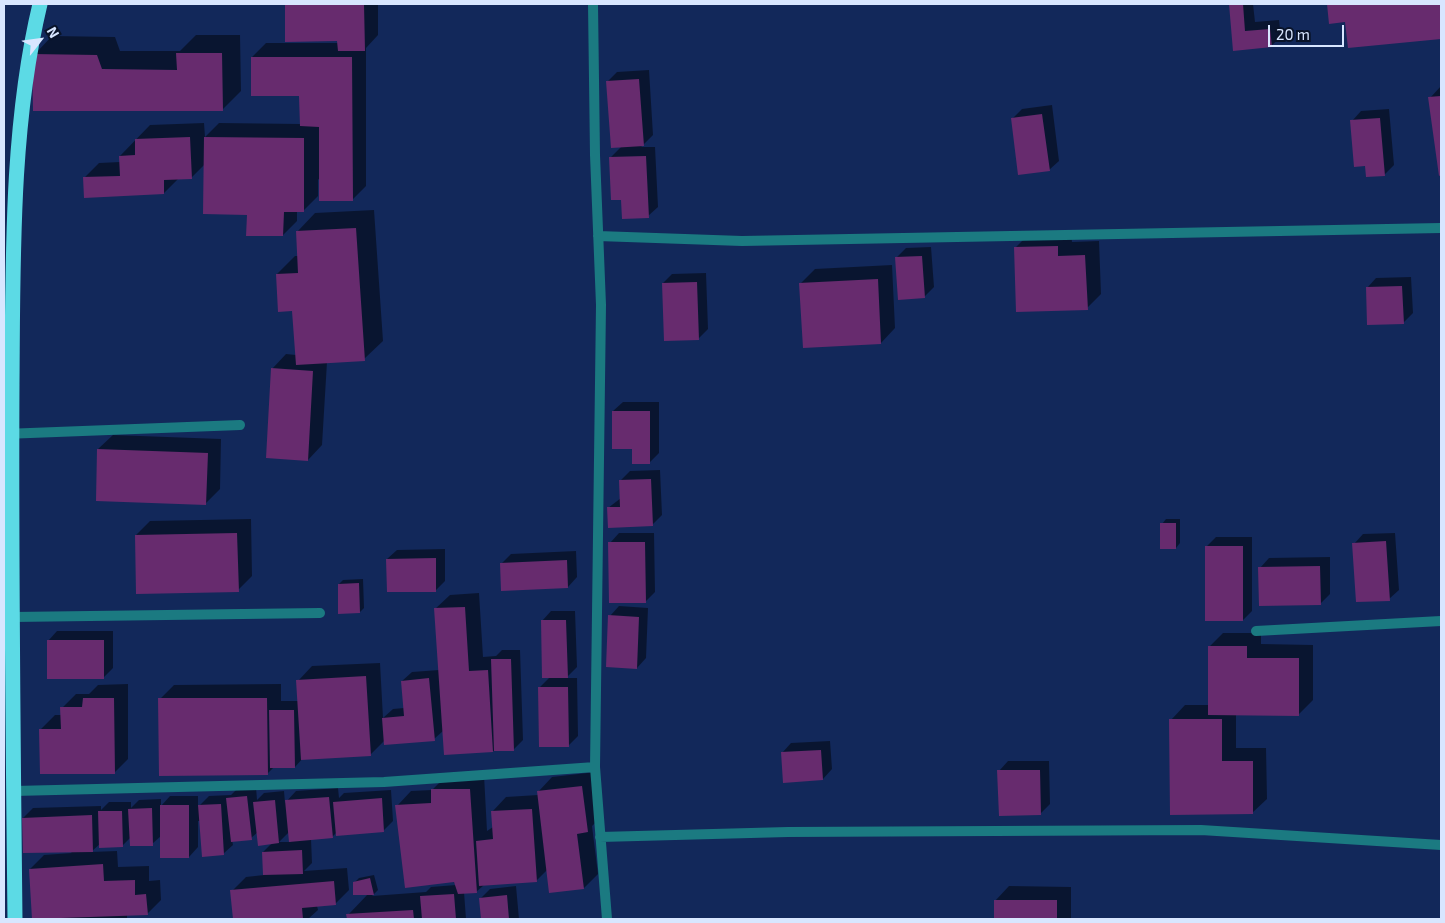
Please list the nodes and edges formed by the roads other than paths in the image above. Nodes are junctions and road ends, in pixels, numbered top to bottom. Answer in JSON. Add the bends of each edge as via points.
{"nodes":[{"id":1,"x":40,"y":4,"type":"edge"},
{"id":2,"x":593,"y":4,"type":"edge"},
{"id":3,"x":9,"y":219,"type":"edge"},
{"id":4,"x":1441,"y":228,"type":"edge"},
{"id":5,"x":598,"y":236,"type":"junction"},
{"id":6,"x":240,"y":426,"type":"dead end"},
{"id":7,"x":8,"y":434,"type":"edge"},
{"id":8,"x":320,"y":614,"type":"dead end"},
{"id":9,"x":13,"y":617,"type":"junction"},
{"id":10,"x":1441,"y":621,"type":"edge"},
{"id":11,"x":1256,"y":631,"type":"dead end"},
{"id":12,"x":595,"y":767,"type":"junction"},
{"id":13,"x":14,"y":791,"type":"junction"},
{"id":14,"x":600,"y":837,"type":"junction"},
{"id":15,"x":1441,"y":845,"type":"edge"},
{"id":16,"x":15,"y":919,"type":"edge"},
{"id":17,"x":607,"y":919,"type":"edge"}],
"edges":[{"from":1,"to":3,"type":"highway","via":[[31,41]]},
{"from":2,"to":5,"type":"street"},
{"from":3,"to":7,"type":"highway"},
{"from":4,"to":5,"type":"street","via":[[742,241]]},
{"from":5,"to":12,"type":"street","via":[[601,356]]},
{"from":6,"to":7,"type":"street"},
{"from":7,"to":9,"type":"highway"},
{"from":8,"to":9,"type":"street"},
{"from":9,"to":13,"type":"highway"},
{"from":10,"to":11,"type":"street"},
{"from":12,"to":13,"type":"street","via":[[384,782]]},
{"from":12,"to":14,"type":"street"},
{"from":13,"to":16,"type":"highway"},
{"from":14,"to":15,"type":"street","via":[[788,832],[1201,830]]},
{"from":14,"to":17,"type":"street"}]}
